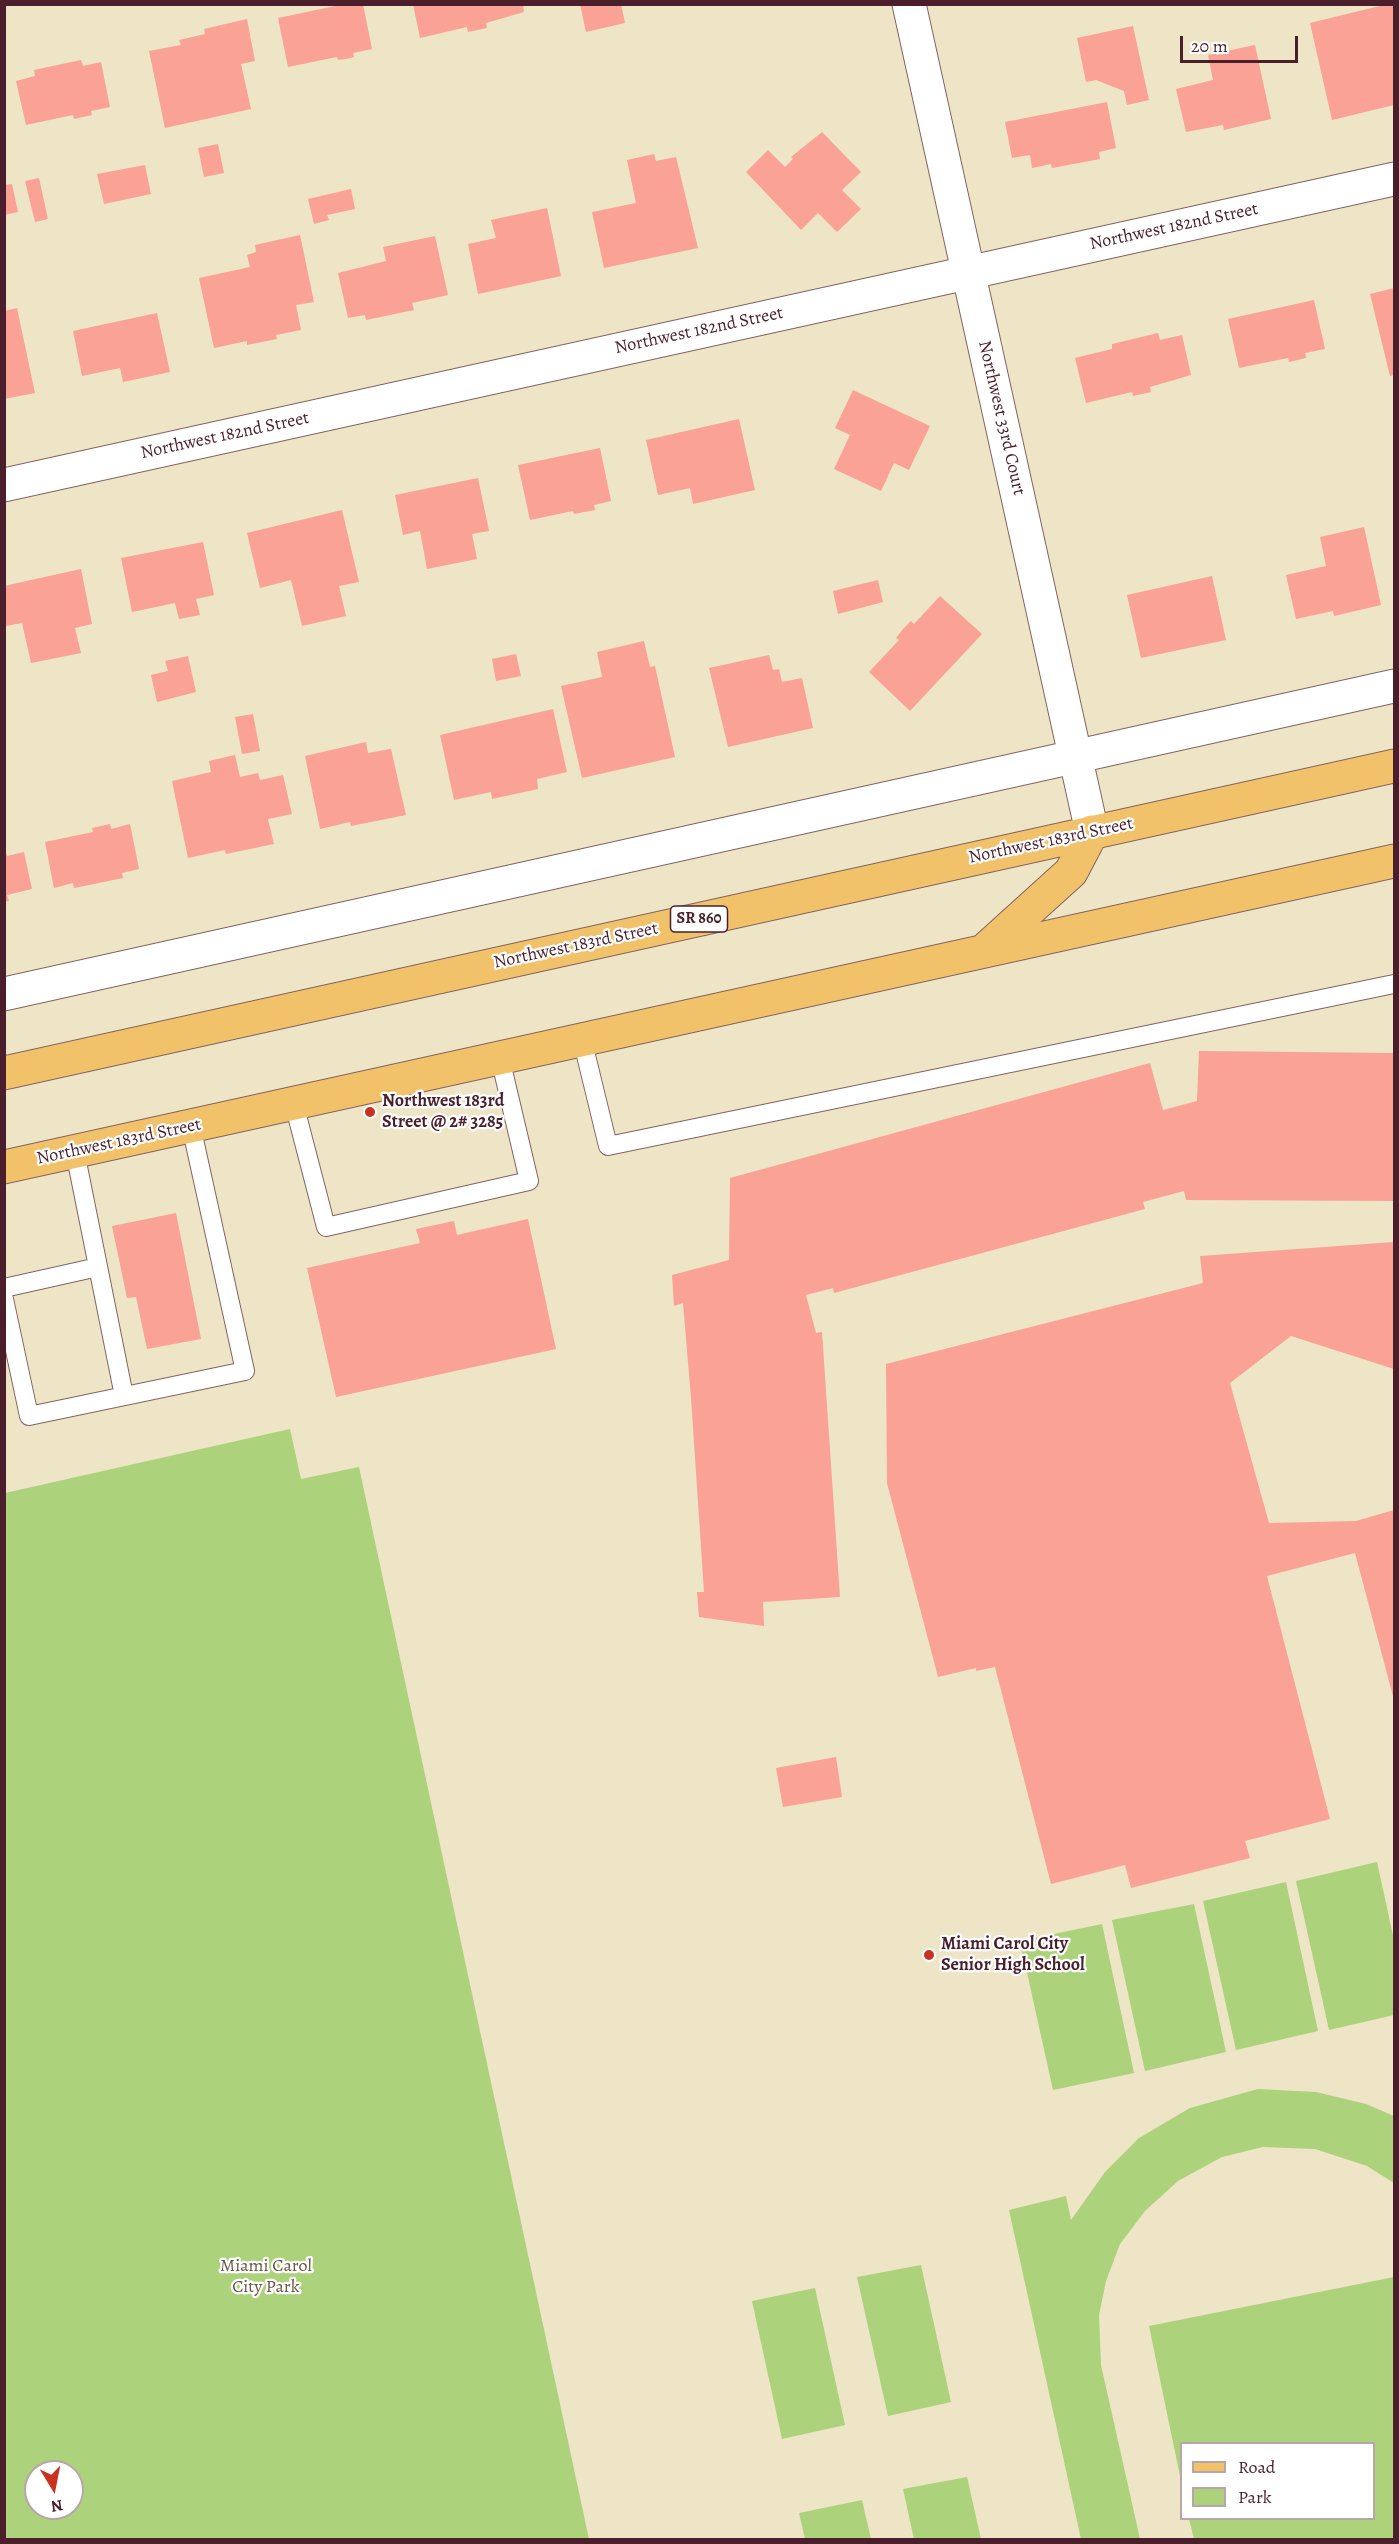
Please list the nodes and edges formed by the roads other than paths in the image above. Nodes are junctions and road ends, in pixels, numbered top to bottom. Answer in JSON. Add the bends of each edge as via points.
{"nodes":[{"id":1,"x":909,"y":4,"type":"edge"},
{"id":2,"x":1395,"y":179,"type":"edge"},
{"id":3,"x":969,"y":272,"type":"junction"},
{"id":4,"x":4,"y":485,"type":"edge"},
{"id":5,"x":1395,"y":686,"type":"edge"},
{"id":6,"x":1076,"y":757,"type":"junction"},
{"id":7,"x":1395,"y":766,"type":"edge"},
{"id":8,"x":1092,"y":832,"type":"junction"},
{"id":9,"x":1395,"y":861,"type":"edge"},
{"id":10,"x":984,"y":951,"type":"junction"},
{"id":11,"x":1395,"y":984,"type":"edge"},
{"id":12,"x":4,"y":994,"type":"edge"},
{"id":13,"x":582,"y":1040,"type":"junction"},
{"id":14,"x":500,"y":1058,"type":"junction"},
{"id":15,"x":4,"y":1073,"type":"edge"},
{"id":16,"x":294,"y":1104,"type":"junction"},
{"id":17,"x":191,"y":1126,"type":"junction"},
{"id":18,"x":75,"y":1152,"type":"junction"},
{"id":19,"x":4,"y":1167,"type":"edge"},
{"id":20,"x":98,"y":1268,"type":"junction"},
{"id":21,"x":4,"y":1288,"type":"edge"},
{"id":22,"x":4,"y":1299,"type":"edge"},
{"id":23,"x":124,"y":1396,"type":"junction"}],
"edges":[{"from":1,"to":3,"type":"street","name":"Northwest 33rd Court"},
{"from":2,"to":3,"type":"street","name":"Northwest 182nd Street"},
{"from":3,"to":4,"type":"street","name":"Northwest 182nd Street"},
{"from":3,"to":6,"type":"street","name":"Northwest 33rd Court"},
{"from":5,"to":6,"type":"street"},
{"from":6,"to":8,"type":"street","name":"Northwest 33rd Court"},
{"from":6,"to":12,"type":"street"},
{"from":7,"to":8,"type":"main road","name":"Northwest 183rd Street","number":"SR 860"},
{"from":8,"to":10,"type":"main road","via":[[1071,872]]},
{"from":8,"to":15,"type":"main road","name":"Northwest 183rd Street","number":"SR 860"},
{"from":9,"to":10,"type":"main road","name":"Northwest 183rd Street"},
{"from":10,"to":13,"type":"main road","name":"Northwest 183rd Street"},
{"from":11,"to":13,"type":"lane","via":[[608,1146]]},
{"from":13,"to":14,"type":"main road","name":"Northwest 183rd Street"},
{"from":14,"to":16,"type":"main road","name":"Northwest 183rd Street"},
{"from":14,"to":16,"type":"lane","via":[[529,1181],[326,1227]]},
{"from":16,"to":17,"type":"main road","name":"Northwest 183rd Street"},
{"from":17,"to":18,"type":"main road","name":"Northwest 183rd Street"},
{"from":17,"to":23,"type":"lane","via":[[244,1371]]},
{"from":18,"to":19,"type":"main road","name":"Northwest 183rd Street"},
{"from":18,"to":20,"type":"lane"},
{"from":20,"to":21,"type":"lane"},
{"from":20,"to":23,"type":"lane"},
{"from":22,"to":23,"type":"lane","via":[[29,1416]]}]}
